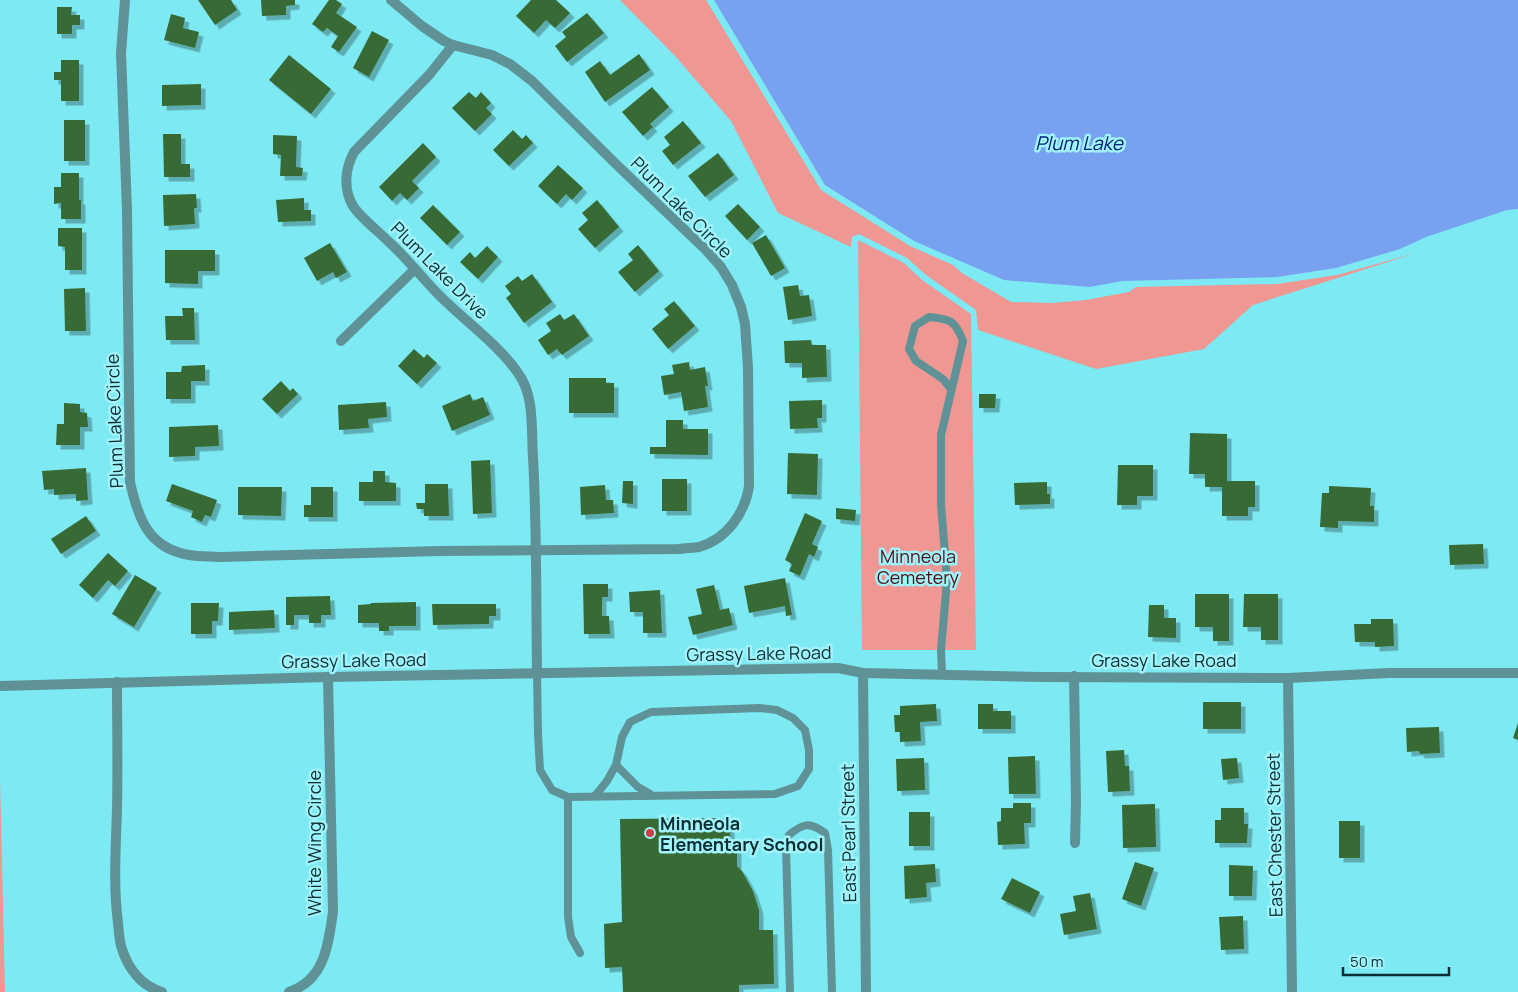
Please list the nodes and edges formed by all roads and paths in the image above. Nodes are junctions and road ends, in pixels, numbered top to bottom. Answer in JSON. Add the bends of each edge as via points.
{"nodes":[{"id":1,"x":124,"y":0,"type":"edge"},
{"id":2,"x":391,"y":0,"type":"edge"},
{"id":3,"x":453,"y":45,"type":"junction"},
{"id":4,"x":415,"y":269,"type":"junction"},
{"id":5,"x":341,"y":341,"type":"dead end"},
{"id":6,"x":951,"y":389,"type":"junction"},
{"id":7,"x":536,"y":551,"type":"junction"},
{"id":8,"x":537,"y":673,"type":"junction"},
{"id":9,"x":863,"y":673,"type":"junction"},
{"id":10,"x":1518,"y":673,"type":"edge"},
{"id":11,"x":942,"y":674,"type":"junction"},
{"id":12,"x":1074,"y":676,"type":"junction"},
{"id":13,"x":328,"y":677,"type":"junction"},
{"id":14,"x":1288,"y":678,"type":"junction"},
{"id":15,"x":117,"y":682,"type":"junction"},
{"id":16,"x":0,"y":686,"type":"edge"},
{"id":17,"x":616,"y":764,"type":"junction"},
{"id":18,"x":652,"y":795,"type":"junction"},
{"id":19,"x":595,"y":796,"type":"junction"},
{"id":20,"x":568,"y":797,"type":"junction"},
{"id":21,"x":1075,"y":842,"type":"dead end"},
{"id":22,"x":580,"y":953,"type":"dead end"},
{"id":23,"x":162,"y":992,"type":"edge"},
{"id":24,"x":289,"y":992,"type":"edge"},
{"id":25,"x":790,"y":992,"type":"edge"},
{"id":26,"x":832,"y":992,"type":"edge"},
{"id":27,"x":866,"y":992,"type":"edge"},
{"id":28,"x":1292,"y":992,"type":"edge"}],
"edges":[{"from":1,"to":7,"type":"street","name":"Plum Lake Circle","via":[[121,53],[127,210],[130,482],[140,519],[151,535],[174,551],[213,556]]},
{"from":2,"to":3,"type":"street","name":"Plum Lake Circle","via":[[422,26]]},
{"from":3,"to":4,"type":"street","name":"Plum Lake Drive","via":[[429,75],[354,152],[346,178],[353,207]]},
{"from":3,"to":7,"type":"street","name":"Plum Lake Circle","via":[[492,55],[532,81],[711,256],[732,285],[746,324],[750,486],[741,513],[732,525],[720,536],[698,547]]},
{"from":4,"to":5,"type":"street"},
{"from":4,"to":7,"type":"street","name":"Plum Lake Drive","via":[[490,342],[524,383],[530,404]]},
{"from":6,"to":6,"type":"lane","via":[[963,341],[957,327],[945,319],[929,317],[915,326],[909,349],[916,361],[943,378]]},
{"from":6,"to":11,"type":"lane","via":[[941,435],[947,580]]},
{"from":7,"to":8,"type":"street"},
{"from":8,"to":9,"type":"street","name":"Grassy Lake Road","via":[[838,668]]},
{"from":8,"to":13,"type":"street","name":"Grassy Lake Road"},
{"from":8,"to":20,"type":"lane","via":[[540,770],[552,790]]},
{"from":9,"to":11,"type":"street","name":"Grassy Lake Road"},
{"from":9,"to":27,"type":"street","name":"East Pearl Street"},
{"from":10,"to":14,"type":"street","name":"Grassy Lake Road","via":[[1389,673]]},
{"from":11,"to":12,"type":"street","name":"Grassy Lake Road"},
{"from":12,"to":14,"type":"street","name":"Grassy Lake Road"},
{"from":12,"to":21,"type":"street"},
{"from":13,"to":15,"type":"street","name":"Grassy Lake Road"},
{"from":13,"to":24,"type":"street","name":"White Wing Circle","via":[[332,920],[329,942],[318,969],[308,982]]},
{"from":14,"to":28,"type":"street","name":"East Chester Street"},
{"from":15,"to":16,"type":"street","name":"Grassy Lake Road"},
{"from":15,"to":23,"type":"street","via":[[115,877],[121,947],[137,977]]},
{"from":17,"to":18,"type":"lane","via":[[638,787]]},
{"from":17,"to":18,"type":"lane","via":[[622,737],[630,722],[651,712],[777,710],[793,718],[805,730],[809,769],[798,786],[775,794]]},
{"from":17,"to":19,"type":"lane"},
{"from":18,"to":19,"type":"lane"},
{"from":19,"to":20,"type":"lane"},
{"from":20,"to":22,"type":"lane","via":[[568,917],[571,937]]},
{"from":25,"to":26,"type":"lane","via":[[786,847],[789,834],[800,826],[815,826],[825,833],[828,850]]}]}
